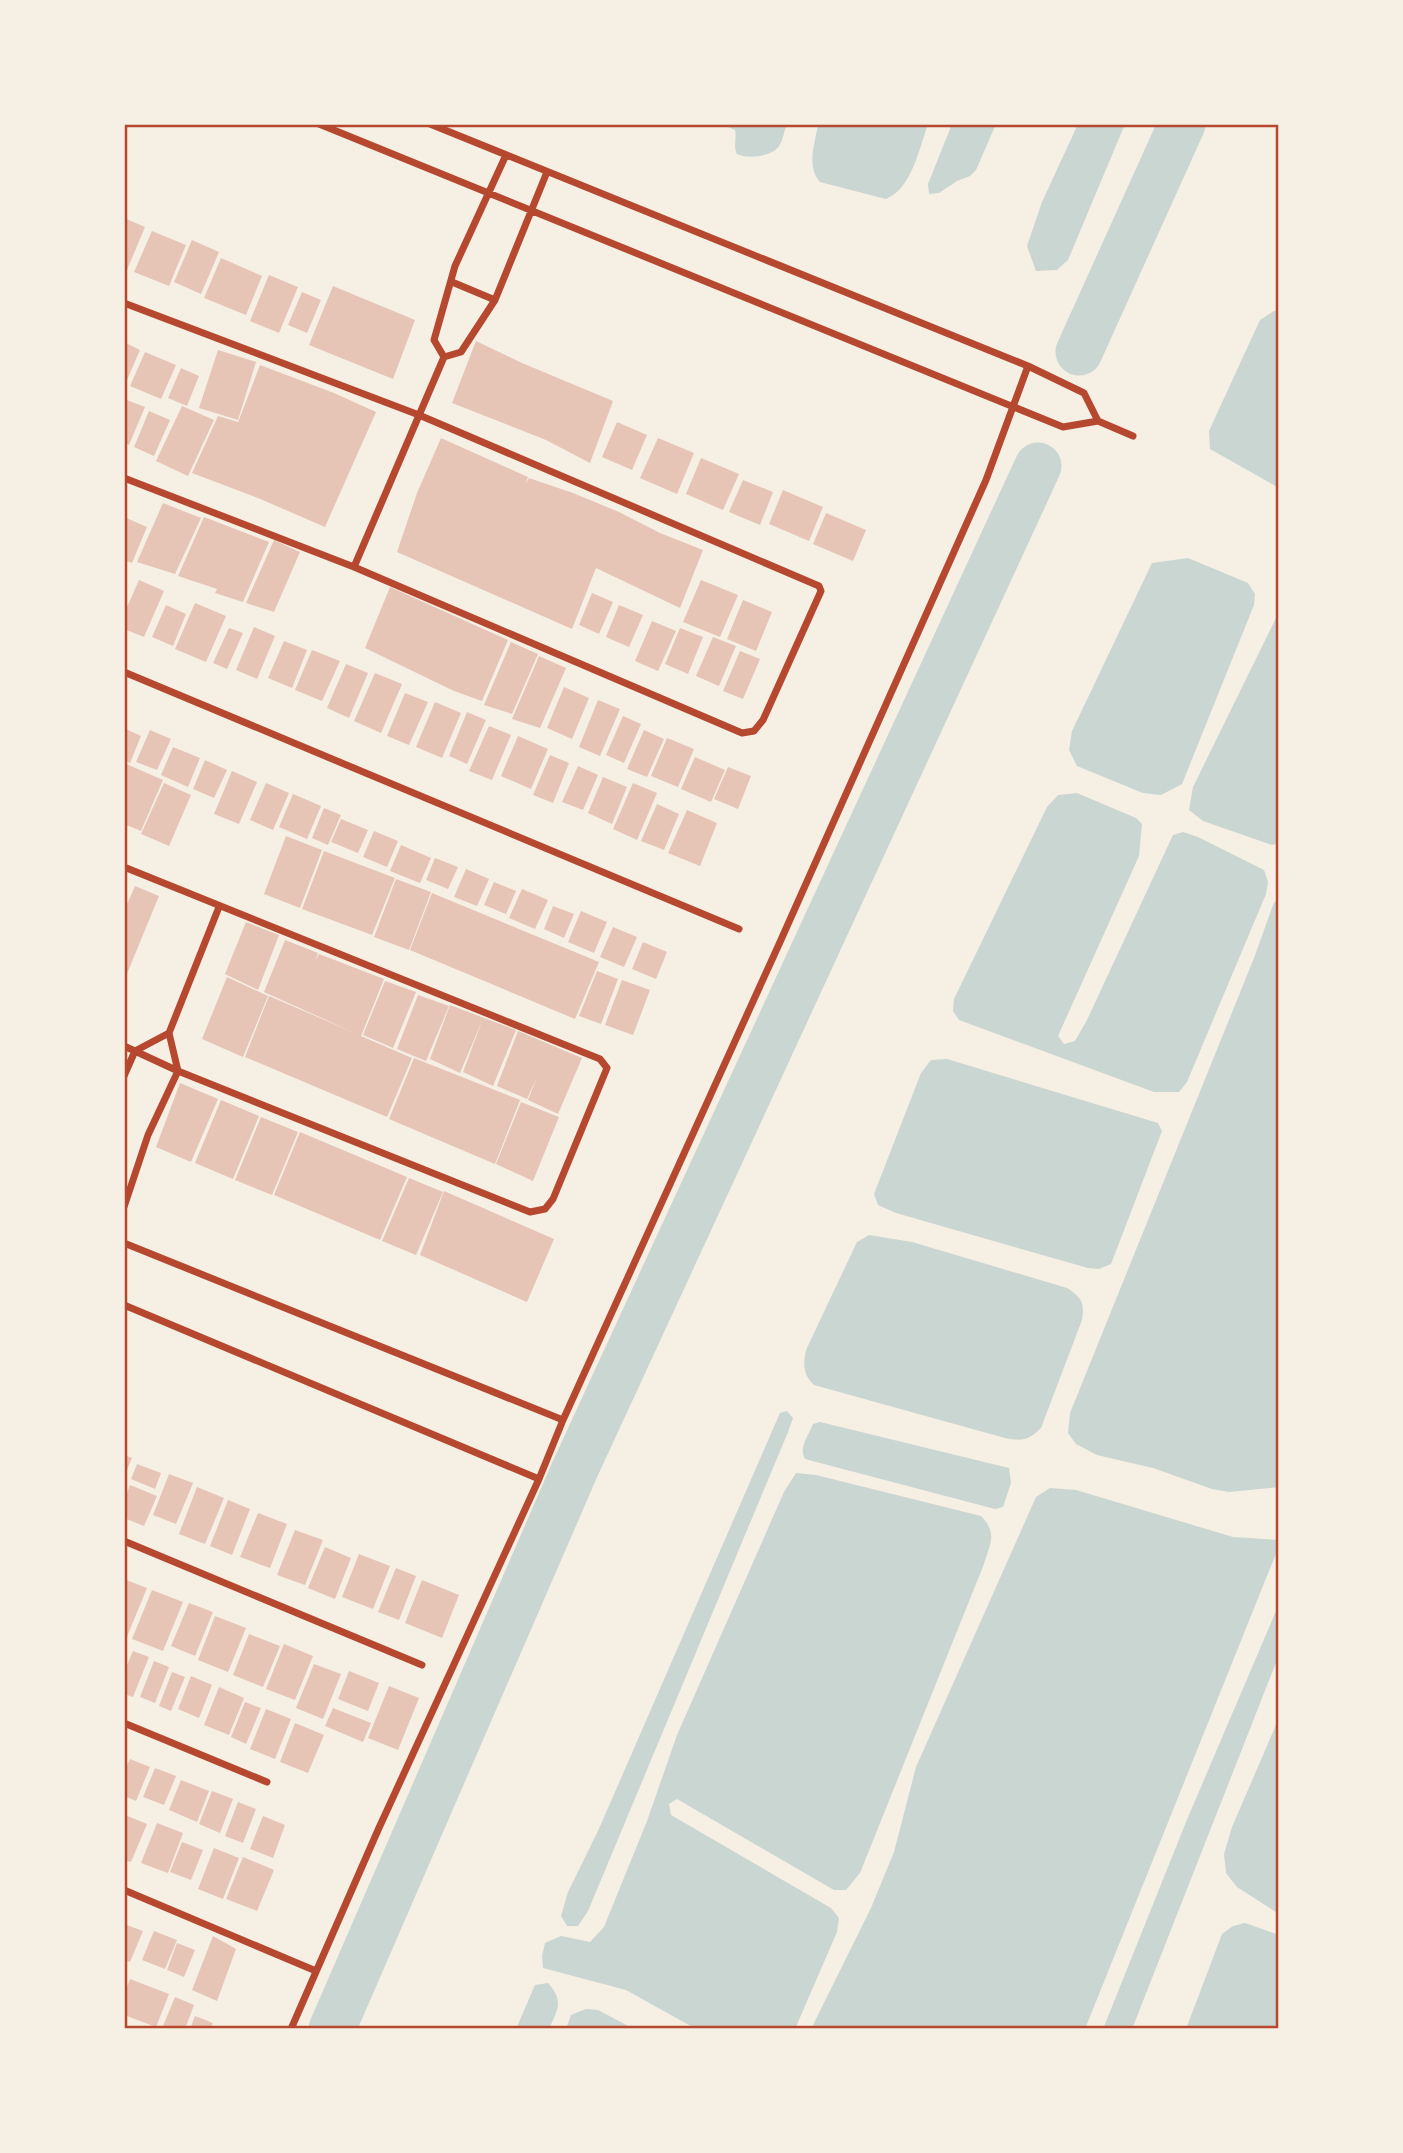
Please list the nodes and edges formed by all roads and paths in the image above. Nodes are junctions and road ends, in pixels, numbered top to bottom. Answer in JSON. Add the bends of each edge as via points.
{"nodes":[{"id":1,"x":319,"y":124,"type":"edge"},
{"id":2,"x":430,"y":124,"type":"edge"},
{"id":3,"x":506,"y":155,"type":"junction"},
{"id":4,"x":547,"y":172,"type":"junction"},
{"id":5,"x":489,"y":194,"type":"junction"},
{"id":6,"x":530,"y":211,"type":"junction"},
{"id":7,"x":452,"y":282,"type":"junction"},
{"id":8,"x":495,"y":300,"type":"junction"},
{"id":9,"x":124,"y":303,"type":"edge"},
{"id":10,"x":444,"y":357,"type":"junction"},
{"id":11,"x":1028,"y":366,"type":"junction"},
{"id":12,"x":1013,"y":407,"type":"junction"},
{"id":13,"x":419,"y":415,"type":"junction"},
{"id":14,"x":1098,"y":421,"type":"junction"},
{"id":15,"x":1133,"y":436,"type":"dead end"},
{"id":16,"x":124,"y":478,"type":"edge"},
{"id":17,"x":354,"y":567,"type":"junction"},
{"id":18,"x":124,"y":672,"type":"edge"},
{"id":19,"x":124,"y":867,"type":"edge"},
{"id":20,"x":219,"y":907,"type":"junction"},
{"id":21,"x":739,"y":929,"type":"dead end"},
{"id":22,"x":169,"y":1033,"type":"junction"},
{"id":23,"x":124,"y":1046,"type":"edge"},
{"id":24,"x":135,"y":1051,"type":"junction"},
{"id":25,"x":178,"y":1071,"type":"junction"},
{"id":26,"x":124,"y":1076,"type":"edge"},
{"id":27,"x":125,"y":1202,"type":"edge"},
{"id":28,"x":124,"y":1243,"type":"edge"},
{"id":29,"x":124,"y":1306,"type":"edge"},
{"id":30,"x":563,"y":1420,"type":"junction"},
{"id":31,"x":539,"y":1479,"type":"junction"},
{"id":32,"x":124,"y":1541,"type":"edge"},
{"id":33,"x":422,"y":1665,"type":"dead end"},
{"id":34,"x":124,"y":1723,"type":"edge"},
{"id":35,"x":267,"y":1782,"type":"dead end"},
{"id":36,"x":124,"y":1890,"type":"edge"},
{"id":37,"x":316,"y":1970,"type":"junction"},
{"id":38,"x":291,"y":2029,"type":"edge"}],
"edges":[{"from":1,"to":5,"type":"street"},
{"from":2,"to":3,"type":"street"},
{"from":3,"to":4,"type":"street"},
{"from":3,"to":5,"type":"street"},
{"from":4,"to":6,"type":"street"},
{"from":4,"to":11,"type":"street"},
{"from":5,"to":6,"type":"street"},
{"from":5,"to":7,"type":"street"},
{"from":6,"to":8,"type":"street"},
{"from":6,"to":12,"type":"street"},
{"from":7,"to":8,"type":"street"},
{"from":7,"to":10,"type":"street","via":[[434,340]]},
{"from":8,"to":10,"type":"street","via":[[461,352]]},
{"from":9,"to":13,"type":"street"},
{"from":10,"to":13,"type":"street"},
{"from":11,"to":12,"type":"street"},
{"from":11,"to":14,"type":"street","via":[[1084,393]]},
{"from":12,"to":14,"type":"street","via":[[1063,427]]},
{"from":12,"to":30,"type":"street","via":[[986,481]]},
{"from":13,"to":17,"type":"street"},
{"from":13,"to":17,"type":"street","via":[[819,586],[820,596],[763,720],[754,730],[742,733]]},
{"from":14,"to":15,"type":"street"},
{"from":16,"to":17,"type":"street"},
{"from":18,"to":21,"type":"street"},
{"from":19,"to":20,"type":"street"},
{"from":20,"to":22,"type":"street"},
{"from":20,"to":25,"type":"street","via":[[600,1059],[607,1068],[553,1199],[545,1209],[530,1212]]},
{"from":22,"to":24,"type":"street"},
{"from":22,"to":25,"type":"street"},
{"from":23,"to":24,"type":"street"},
{"from":24,"to":25,"type":"street"},
{"from":24,"to":26,"type":"street"},
{"from":25,"to":27,"type":"street","via":[[148,1135]]},
{"from":28,"to":30,"type":"street"},
{"from":29,"to":31,"type":"street"},
{"from":30,"to":31,"type":"street"},
{"from":31,"to":37,"type":"street"},
{"from":32,"to":33,"type":"street"},
{"from":34,"to":35,"type":"street"},
{"from":36,"to":37,"type":"street"},
{"from":37,"to":38,"type":"street"}]}
